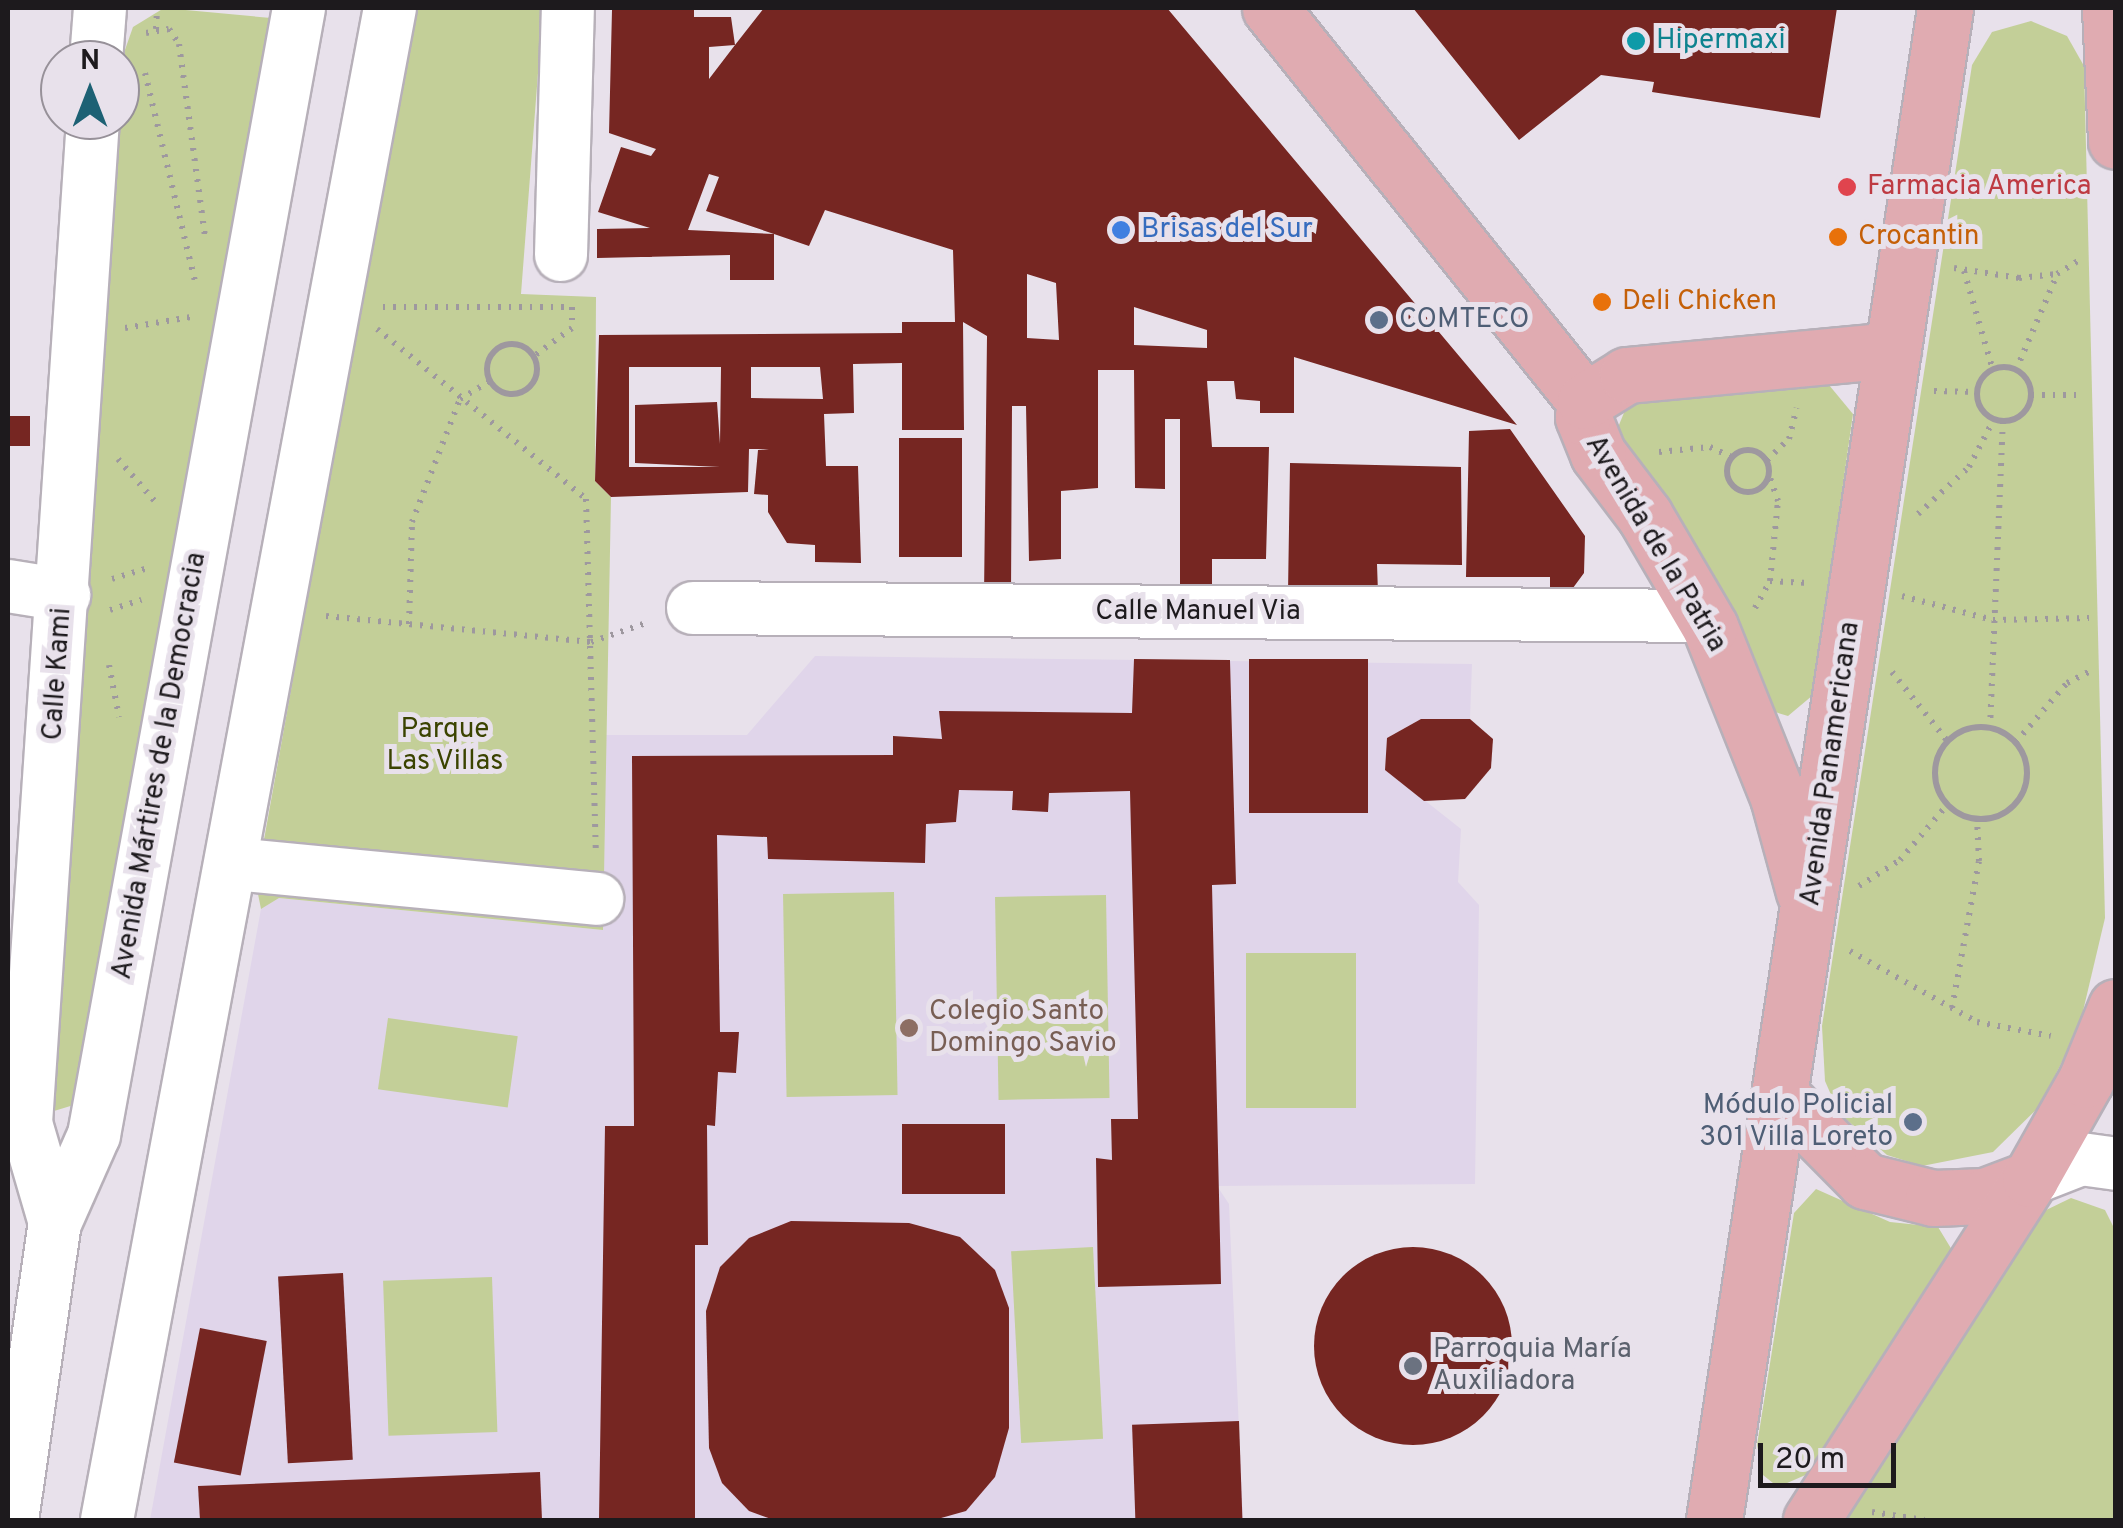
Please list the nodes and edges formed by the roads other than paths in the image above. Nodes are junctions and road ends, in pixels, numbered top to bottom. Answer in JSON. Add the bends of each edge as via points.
{"nodes":[{"id":1,"x":100,"y":8,"type":"edge"},
{"id":2,"x":298,"y":8,"type":"edge"},
{"id":3,"x":390,"y":8,"type":"edge"},
{"id":4,"x":568,"y":8,"type":"edge"},
{"id":5,"x":1270,"y":8,"type":"edge"},
{"id":6,"x":1945,"y":8,"type":"edge"},
{"id":7,"x":2110,"y":8,"type":"edge"},
{"id":8,"x":117,"y":40,"type":"edge"},
{"id":9,"x":92,"y":140,"type":"edge"},
{"id":10,"x":2116,"y":141,"type":"edge"},
{"id":11,"x":561,"y":256,"type":"dead end"},
{"id":12,"x":1893,"y":350,"type":"junction"},
{"id":13,"x":1586,"y":400,"type":"junction"},
{"id":14,"x":8,"y":586,"type":"edge"},
{"id":15,"x":693,"y":608,"type":"road end"},
{"id":16,"x":63,"y":610,"type":"junction"},
{"id":17,"x":1724,"y":617,"type":"junction"},
{"id":18,"x":235,"y":864,"type":"junction"},
{"id":19,"x":597,"y":899,"type":"road end"},
{"id":20,"x":1835,"y":917,"type":"junction"},
{"id":21,"x":2116,"y":1007,"type":"edge"},
{"id":22,"x":1783,"y":1098,"type":"junction"},
{"id":23,"x":16,"y":1122,"type":"edge"},
{"id":24,"x":94,"y":1136,"type":"junction"},
{"id":25,"x":2116,"y":1164,"type":"edge"},
{"id":26,"x":2030,"y":1179,"type":"junction"},
{"id":27,"x":55,"y":1223,"type":"junction"},
{"id":28,"x":1836,"y":1516,"type":"edge"},
{"id":29,"x":12,"y":1520,"type":"edge"},
{"id":30,"x":107,"y":1520,"type":"edge"},
{"id":31,"x":1714,"y":1520,"type":"edge"}],
"edges":[{"from":1,"to":8,"type":"street"},
{"from":2,"to":24,"type":"street","name":"Avenida Mártires de la Democracia","via":[[225,312],[195,568]]},
{"from":3,"to":18,"type":"street","via":[[344,302]]},
{"from":4,"to":11,"type":"street"},
{"from":5,"to":13,"type":"main road","name":"Avenida de la Patria"},
{"from":6,"to":12,"type":"main road","name":"Avenida Panamericana"},
{"from":7,"to":10,"type":"main road"},
{"from":9,"to":16,"type":"street","name":"Calle Kami"},
{"from":12,"to":13,"type":"main road","name":"Avenida de la Patria","via":[[1627,375]]},
{"from":12,"to":20,"type":"main road","name":"Avenida Panamericana"},
{"from":13,"to":17,"type":"main road","name":"Avenida de la Patria","via":[[1588,437]]},
{"from":14,"to":16,"type":"street"},
{"from":15,"to":17,"type":"street","name":"Calle Manuel Via"},
{"from":16,"to":23,"type":"street","name":"Calle Kami"},
{"from":17,"to":20,"type":"main road","name":"Avenida de la Patria","via":[[1778,797]]},
{"from":18,"to":19,"type":"street"},
{"from":18,"to":30,"type":"street"},
{"from":20,"to":22,"type":"main road","name":"Avenida Panamericana"},
{"from":21,"to":26,"type":"main road","via":[[2086,1080]]},
{"from":22,"to":26,"type":"main road","via":[[1865,1181],[1933,1198],[1985,1196]]},
{"from":22,"to":31,"type":"main road","name":"Avenida Panamericana"},
{"from":23,"to":24,"type":"street"},
{"from":23,"to":27,"type":"street","name":"Calle Kami"},
{"from":24,"to":27,"type":"street","name":"Avenida Mártires de la Democracia"},
{"from":25,"to":26,"type":"street","via":[[2081,1159]]},
{"from":26,"to":28,"type":"main road"},
{"from":27,"to":29,"type":"street","name":"Avenida Mártires de la Democracia"}]}
